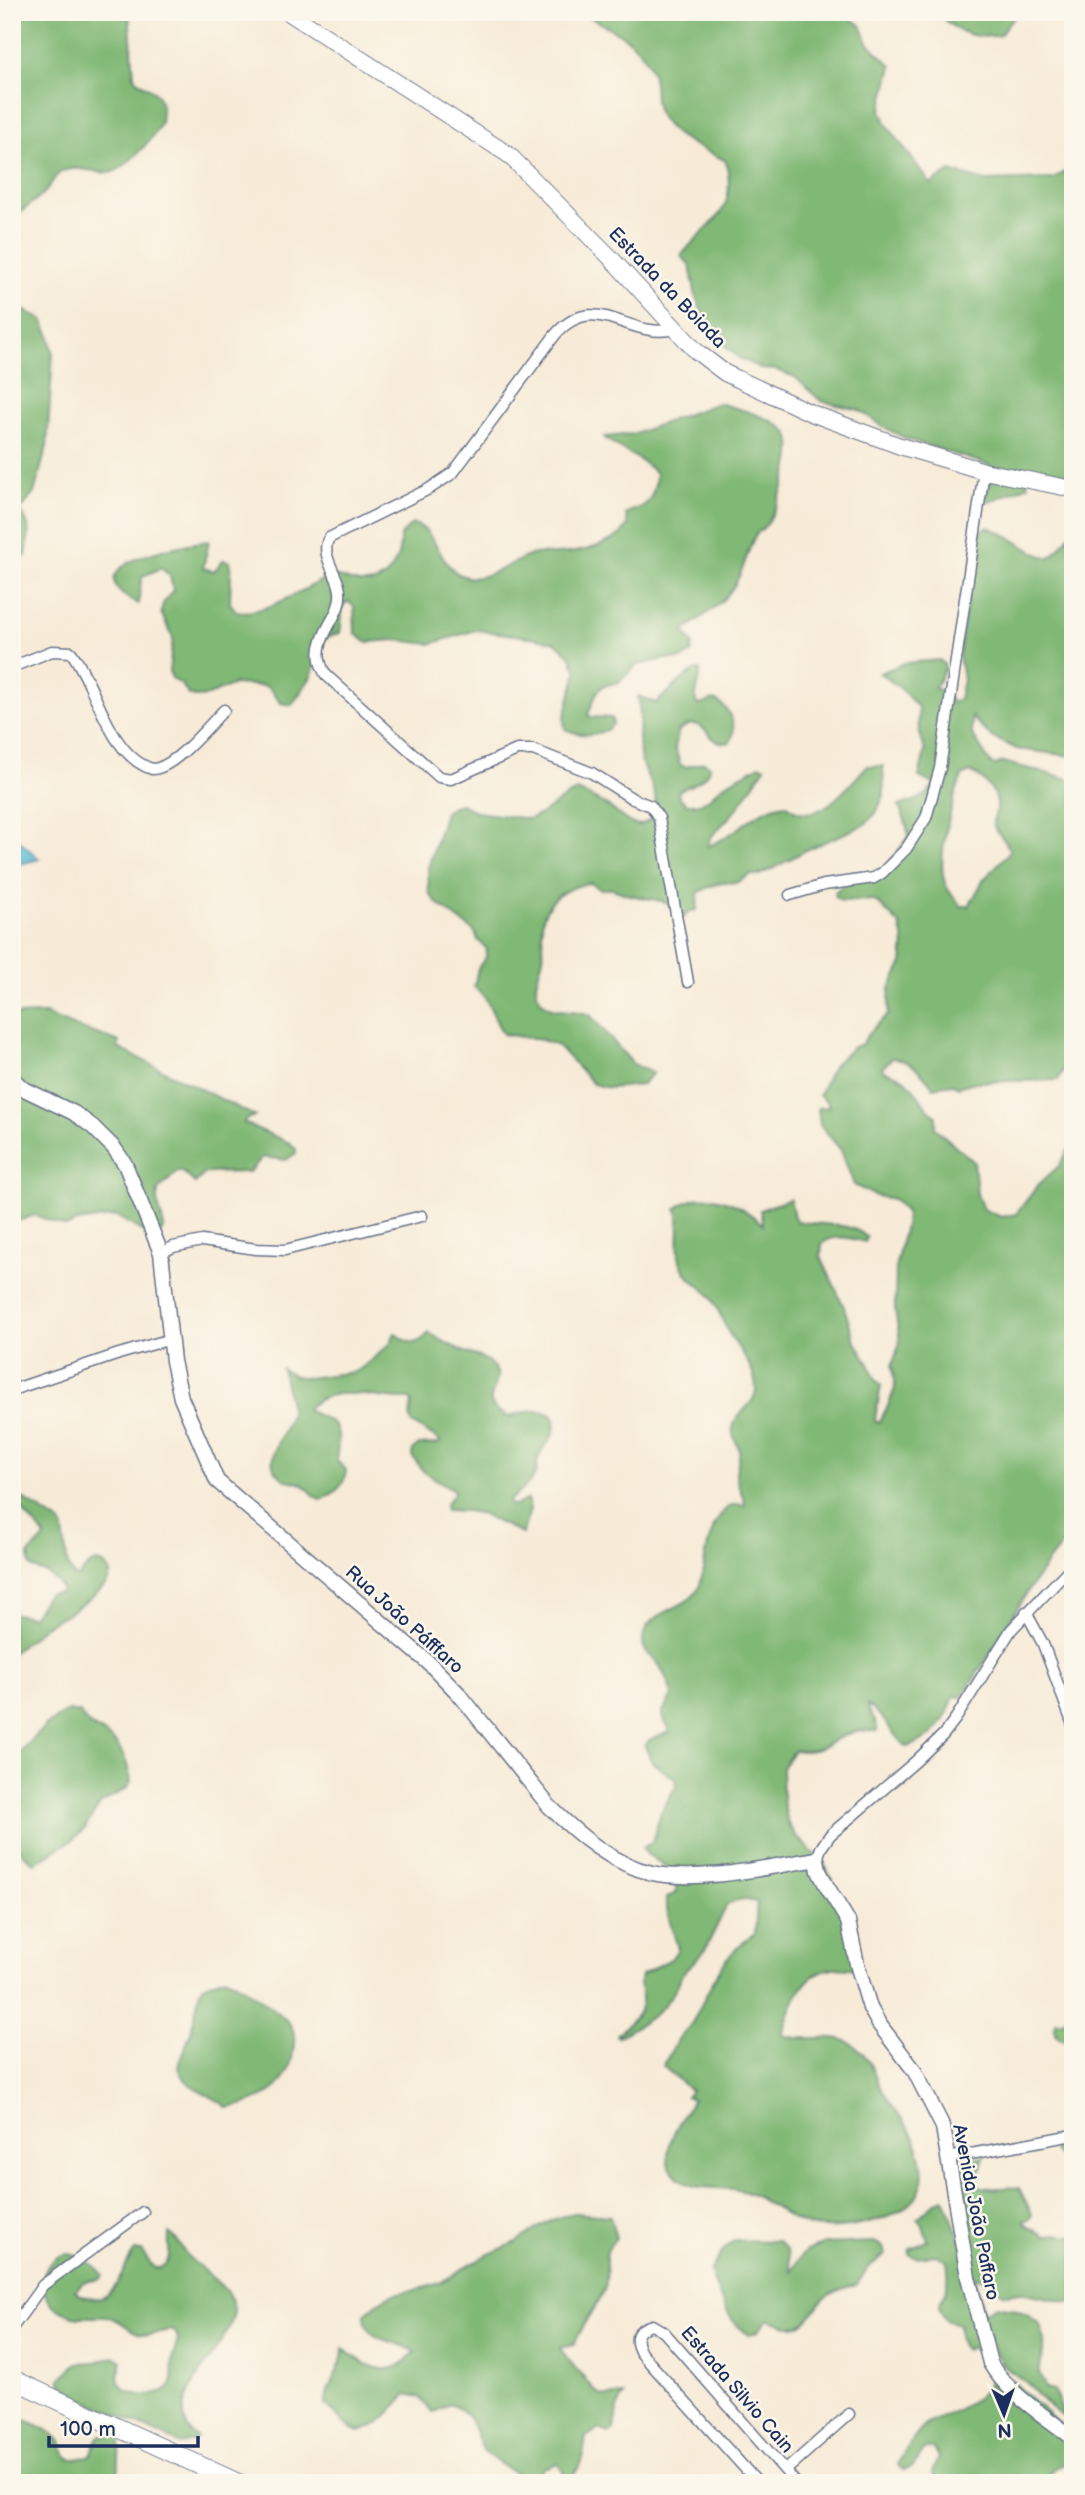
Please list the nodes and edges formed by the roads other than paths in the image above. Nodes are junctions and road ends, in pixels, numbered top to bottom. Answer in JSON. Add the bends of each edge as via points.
{"nodes":[{"id":1,"x":288,"y":12,"type":"edge"},
{"id":2,"x":675,"y":329,"type":"junction"},
{"id":3,"x":984,"y":471,"type":"junction"},
{"id":4,"x":1073,"y":489,"type":"edge"},
{"id":5,"x":12,"y":667,"type":"edge"},
{"id":6,"x":224,"y":710,"type":"dead end"},
{"id":7,"x":790,"y":895,"type":"dead end"},
{"id":8,"x":688,"y":982,"type":"dead end"},
{"id":9,"x":12,"y":1078,"type":"edge"},
{"id":10,"x":422,"y":1216,"type":"dead end"},
{"id":11,"x":159,"y":1246,"type":"junction"},
{"id":12,"x":171,"y":1339,"type":"junction"},
{"id":13,"x":12,"y":1390,"type":"edge"},
{"id":14,"x":1073,"y":1564,"type":"edge"},
{"id":15,"x":1026,"y":1612,"type":"junction"},
{"id":16,"x":1073,"y":1725,"type":"edge"},
{"id":17,"x":817,"y":1859,"type":"junction"},
{"id":18,"x":1073,"y":2135,"type":"edge"},
{"id":19,"x":949,"y":2158,"type":"junction"},
{"id":20,"x":143,"y":2211,"type":"dead end"},
{"id":21,"x":12,"y":2328,"type":"edge"},
{"id":22,"x":12,"y":2379,"type":"edge"},
{"id":23,"x":849,"y":2414,"type":"dead end"},
{"id":24,"x":1073,"y":2438,"type":"edge"},
{"id":25,"x":786,"y":2470,"type":"junction"},
{"id":26,"x":238,"y":2483,"type":"edge"},
{"id":27,"x":758,"y":2483,"type":"edge"},
{"id":28,"x":796,"y":2483,"type":"edge"}],
"edges":[{"from":1,"to":2,"type":"main road","name":"Estrada da Boiada","via":[[509,155]]},
{"from":2,"to":3,"type":"main road","name":"Estrada da Boiada","via":[[725,373],[773,396],[900,446]]},
{"from":2,"to":8,"type":"street","via":[[653,332],[595,315],[572,319],[555,335],[453,472],[429,489],[329,538],[325,546],[340,599],[319,659],[326,675],[439,777],[451,779],[528,749],[592,773],[651,806],[659,818]]},
{"from":3,"to":4,"type":"main road","name":"Estrada da Boiada"},
{"from":3,"to":7,"type":"street","via":[[940,768],[926,818],[906,849],[874,878]]},
{"from":5,"to":6,"type":"street","via":[[52,652],[71,652],[120,743],[133,760],[152,769],[180,754]]},
{"from":9,"to":11,"type":"street","name":"Rua João Páfffaro","via":[[22,1088],[74,1113],[114,1148]]},
{"from":10,"to":11,"type":"street","via":[[285,1250],[202,1241]]},
{"from":11,"to":12,"type":"street","name":"Rua João Páfffaro"},
{"from":12,"to":13,"type":"street"},
{"from":12,"to":17,"type":"street","name":"Rua João Páfffaro","via":[[181,1398],[216,1481],[430,1664],[577,1833],[631,1865],[670,1875]]},
{"from":14,"to":15,"type":"street"},
{"from":15,"to":16,"type":"street","via":[[1043,1643]]},
{"from":15,"to":17,"type":"street","via":[[943,1735],[830,1835]]},
{"from":17,"to":19,"type":"street","name":"Avenida João Paffaro","via":[[819,1871],[848,1921],[870,2008],[929,2095],[943,2127]]},
{"from":18,"to":19,"type":"street"},
{"from":19,"to":24,"type":"street","name":"Avenida João Paffaro","via":[[968,2277],[990,2363],[1010,2388]]},
{"from":20,"to":21,"type":"street","via":[[43,2285]]},
{"from":22,"to":26,"type":"main road"},
{"from":23,"to":25,"type":"street"},
{"from":25,"to":27,"type":"street","name":"Estrada Silvio Cain","via":[[664,2332],[652,2325],[643,2327],[636,2338],[641,2353]]},
{"from":25,"to":28,"type":"street","name":"Estrada Silvio Cain"}]}
